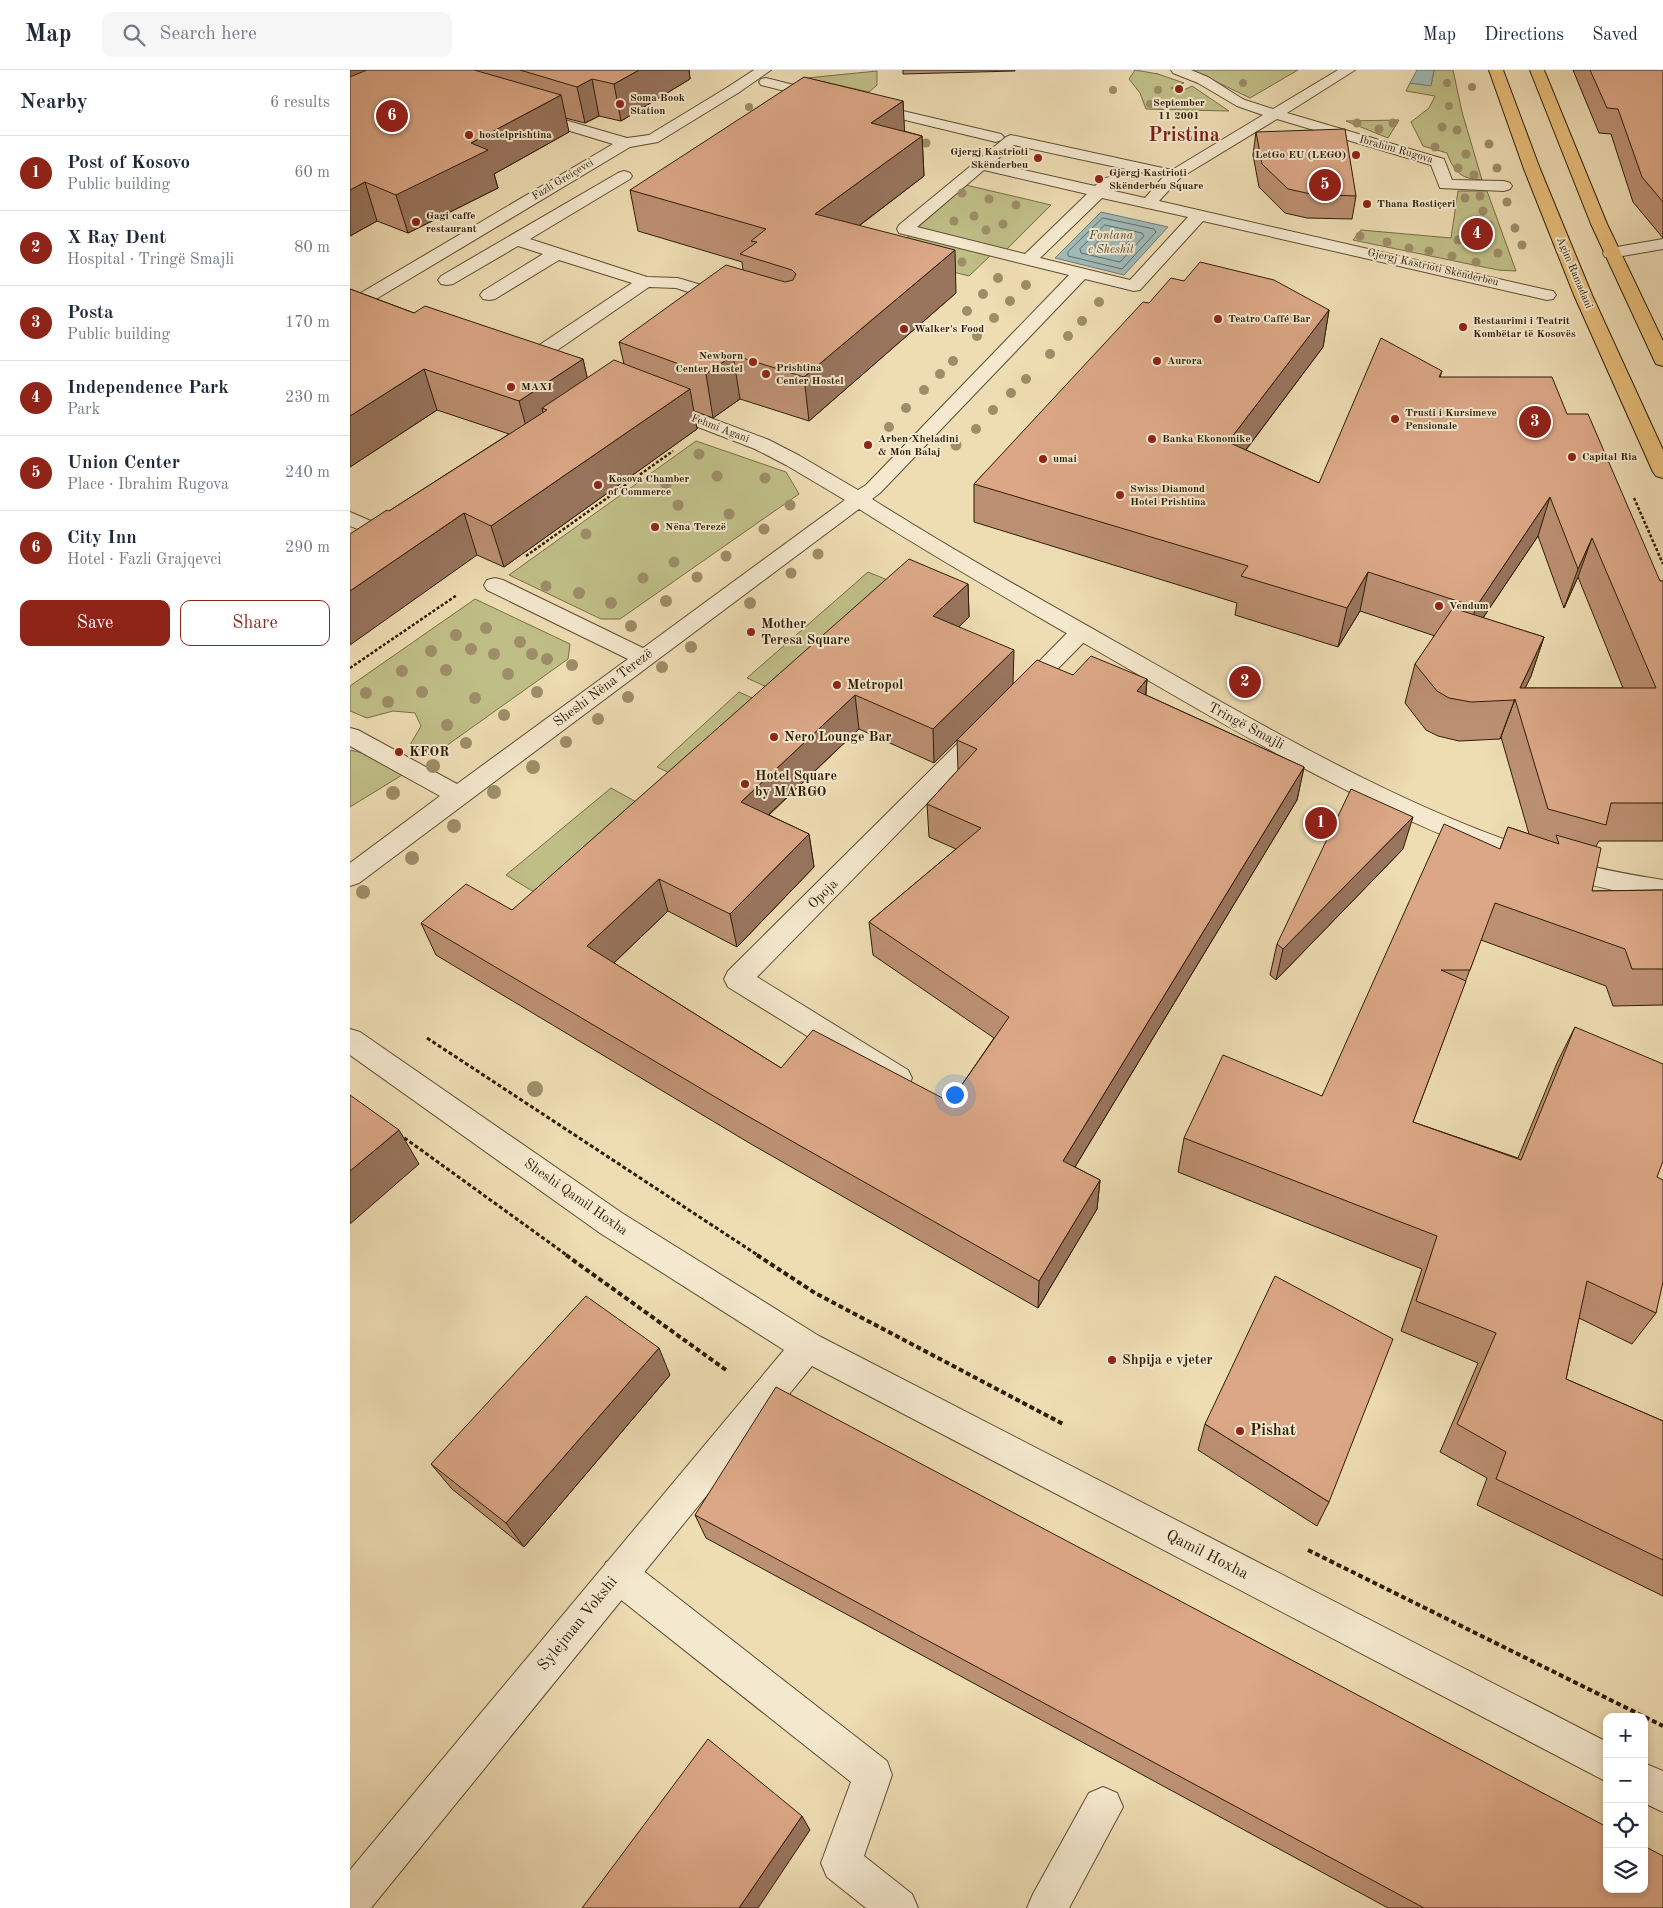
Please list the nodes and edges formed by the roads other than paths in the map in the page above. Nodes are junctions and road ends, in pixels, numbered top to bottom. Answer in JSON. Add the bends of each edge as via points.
{"nodes":[{"id":1,"x":1178,"y":70,"type":"edge"},
{"id":2,"x":1348,"y":70,"type":"edge"},
{"id":3,"x":1496,"y":70,"type":"edge"},
{"id":4,"x":1537,"y":70,"type":"edge"},
{"id":5,"x":765,"y":76,"type":"edge"},
{"id":6,"x":841,"y":100,"type":"edge"},
{"id":7,"x":873,"y":108,"type":"edge"},
{"id":8,"x":521,"y":111,"type":"edge"},
{"id":9,"x":1275,"y":114,"type":"junction"},
{"id":10,"x":996,"y":137,"type":"dead end"},
{"id":11,"x":626,"y":143,"type":"junction"},
{"id":12,"x":981,"y":165,"type":"junction"},
{"id":13,"x":1127,"y":165,"type":"junction"},
{"id":14,"x":1174,"y":175,"type":"junction"},
{"id":15,"x":624,"y":176,"type":"dead end"},
{"id":16,"x":1504,"y":186,"type":"dead end"},
{"id":17,"x":1100,"y":191,"type":"junction"},
{"id":18,"x":1149,"y":202,"type":"junction"},
{"id":19,"x":1200,"y":214,"type":"junction"},
{"id":20,"x":516,"y":240,"type":"junction"},
{"id":21,"x":1663,"y":244,"type":"edge"},
{"id":22,"x":1611,"y":252,"type":"junction"},
{"id":23,"x":556,"y":254,"type":"junction"},
{"id":24,"x":1028,"y":260,"type":"junction"},
{"id":25,"x":1081,"y":274,"type":"junction"},
{"id":26,"x":447,"y":280,"type":"dead end"},
{"id":27,"x":645,"y":282,"type":"junction"},
{"id":28,"x":357,"y":295,"type":"edge"},
{"id":29,"x":488,"y":295,"type":"dead end"},
{"id":30,"x":1548,"y":295,"type":"dead end"},
{"id":31,"x":744,"y":303,"type":"edge"},
{"id":32,"x":391,"y":307,"type":"edge"},
{"id":33,"x":515,"y":352,"type":"edge"},
{"id":34,"x":533,"y":358,"type":"junction"},
{"id":35,"x":1663,"y":360,"type":"edge"},
{"id":36,"x":551,"y":365,"type":"edge"},
{"id":37,"x":648,"y":401,"type":"edge"},
{"id":38,"x":1663,"y":472,"type":"edge"},
{"id":39,"x":857,"y":500,"type":"junction"},
{"id":40,"x":350,"y":518,"type":"edge"},
{"id":41,"x":379,"y":556,"type":"edge"},
{"id":42,"x":495,"y":585,"type":"dead end"},
{"id":43,"x":1081,"y":632,"type":"junction"},
{"id":44,"x":644,"y":658,"type":"junction"},
{"id":45,"x":350,"y":736,"type":"edge"},
{"id":46,"x":458,"y":795,"type":"junction"},
{"id":47,"x":350,"y":876,"type":"edge"},
{"id":48,"x":1663,"y":890,"type":"edge"},
{"id":49,"x":350,"y":1040,"type":"edge"},
{"id":50,"x":915,"y":1088,"type":"edge"},
{"id":51,"x":807,"y":1347,"type":"junction"},
{"id":52,"x":619,"y":1575,"type":"junction"},
{"id":53,"x":1603,"y":1761,"type":"edge"},
{"id":54,"x":1648,"y":1784,"type":"edge"},
{"id":55,"x":1663,"y":1792,"type":"edge"},
{"id":56,"x":1103,"y":1807,"type":"dead end"},
{"id":57,"x":350,"y":1902,"type":"edge"},
{"id":58,"x":898,"y":1908,"type":"edge"},
{"id":59,"x":1047,"y":1908,"type":"edge"}],
"edges":[{"from":1,"to":9,"type":"street","name":"Ibrahim Rugova","via":[[1203,80],[1242,103]]},
{"from":2,"to":9,"type":"street"},
{"from":3,"to":38,"type":"main road","name":"Agim Ramadani","via":[[1565,252]]},
{"from":4,"to":22,"type":"main road"},
{"from":5,"to":6,"type":"street"},
{"from":5,"to":11,"type":"street","name":"Fazli Greiçevci","via":[[733,90],[653,139]]},
{"from":7,"to":10,"type":"street"},
{"from":8,"to":11,"type":"street"},
{"from":9,"to":14,"type":"street"},
{"from":9,"to":16,"type":"street","name":"Ibrahim Rugova","via":[[1438,162],[1446,186]]},
{"from":11,"to":28,"type":"street","name":"Fazli Greiçevci"},
{"from":12,"to":13,"type":"street","via":[[1010,140]]},
{"from":12,"to":17,"type":"street","name":"Gjergj Kastrioti Skënderbeu"},
{"from":12,"to":24,"type":"street","via":[[905,229]]},
{"from":13,"to":14,"type":"street"},
{"from":13,"to":17,"type":"street"},
{"from":14,"to":18,"type":"street"},
{"from":15,"to":20,"type":"street"},
{"from":17,"to":18,"type":"street","name":"Gjergj Kastrioti Skënderbeu"},
{"from":17,"to":24,"type":"street"},
{"from":18,"to":19,"type":"street","name":"Gjergj Kastrioti Skënderbeu"},
{"from":19,"to":25,"type":"street","via":[[1134,286]]},
{"from":19,"to":30,"type":"street","name":"Gjergj Kastrioti Skënderbeu"},
{"from":20,"to":23,"type":"street"},
{"from":20,"to":26,"type":"street"},
{"from":21,"to":22,"type":"street"},
{"from":22,"to":35,"type":"main road"},
{"from":23,"to":27,"type":"street"},
{"from":23,"to":29,"type":"street"},
{"from":24,"to":25,"type":"street"},
{"from":25,"to":39,"type":"street","via":[[874,489]]},
{"from":27,"to":31,"type":"street","via":[[678,283]]},
{"from":27,"to":34,"type":"street"},
{"from":28,"to":32,"type":"street"},
{"from":33,"to":34,"type":"street"},
{"from":34,"to":36,"type":"street"},
{"from":37,"to":39,"type":"street","name":"Fehmi Agani","via":[[774,450]]},
{"from":39,"to":43,"type":"street","name":"Tringë Smajli"},
{"from":39,"to":44,"type":"street","name":"Sheshi Nëna Terezë"},
{"from":40,"to":41,"type":"street","via":[[409,535]]},
{"from":42,"to":44,"type":"street"},
{"from":43,"to":48,"type":"street","name":"Tringë Smajli","via":[[1228,717],[1434,821],[1570,871]]},
{"from":43,"to":50,"type":"street","name":"Opoja","via":[[738,979]]},
{"from":44,"to":46,"type":"street","name":"Sheshi Nëna Terezë"},
{"from":45,"to":46,"type":"street"},
{"from":46,"to":47,"type":"street","name":"Sheshi Nëna Terezë"},
{"from":49,"to":51,"type":"street","name":"Sheshi Qamil Hoxha","via":[[612,1223]]},
{"from":51,"to":52,"type":"street","name":"Sylejman Vokshi"},
{"from":51,"to":53,"type":"street","name":"Qamil Hoxha"},
{"from":52,"to":57,"type":"street","name":"Sylejman Vokshi"},
{"from":52,"to":58,"type":"street","via":[[873,1775],[841,1862]]},
{"from":54,"to":55,"type":"street"},
{"from":56,"to":59,"type":"street"}]}
